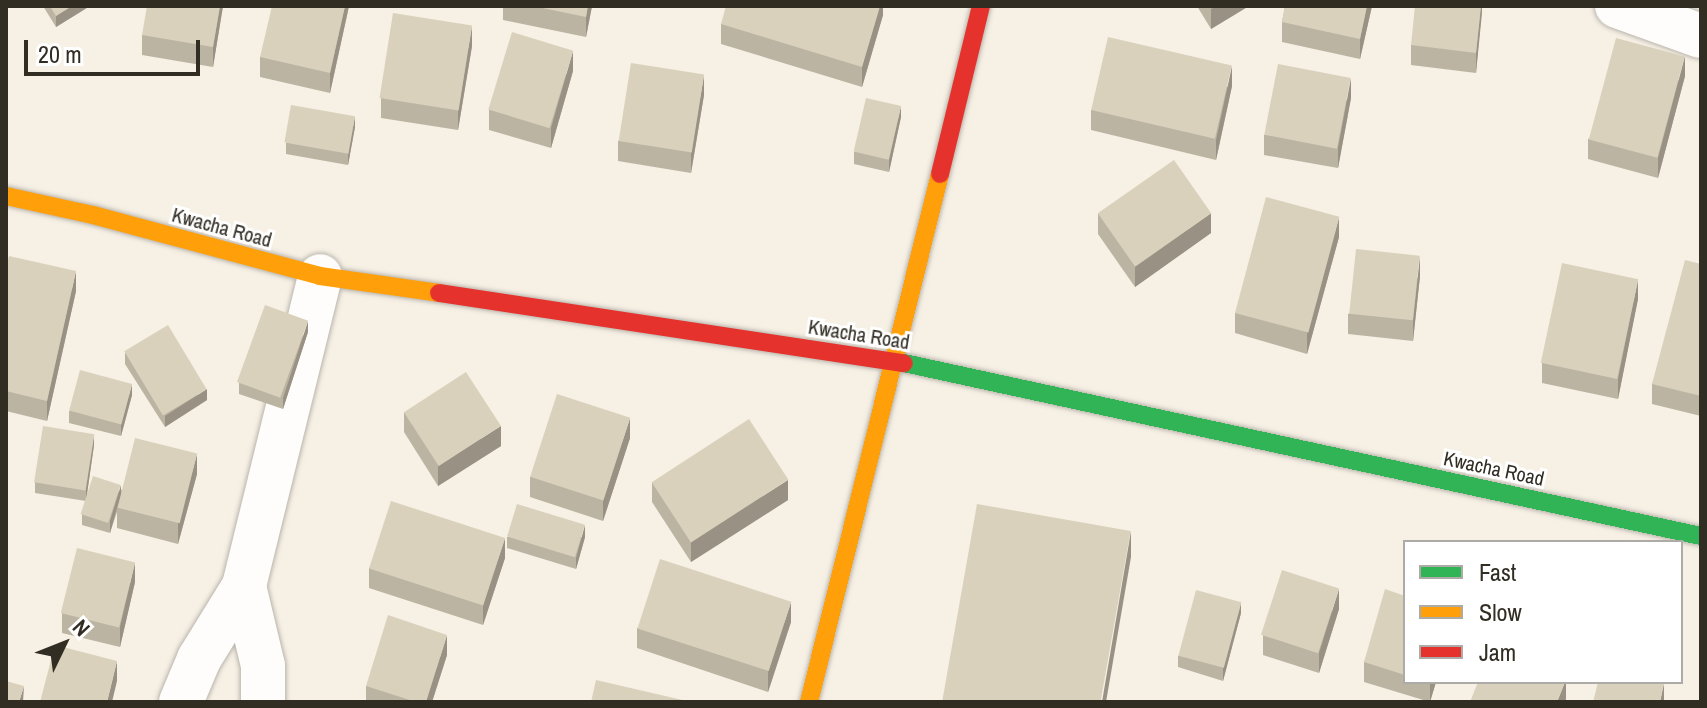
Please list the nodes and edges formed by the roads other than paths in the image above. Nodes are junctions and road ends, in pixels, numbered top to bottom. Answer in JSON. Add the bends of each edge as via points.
{"nodes":[{"id":1,"x":981,"y":6,"type":"edge"},
{"id":2,"x":1617,"y":6,"type":"edge"},
{"id":3,"x":1701,"y":36,"type":"edge"},
{"id":4,"x":6,"y":196,"type":"edge"},
{"id":5,"x":320,"y":276,"type":"junction"},
{"id":6,"x":892,"y":360,"type":"junction"},
{"id":7,"x":1701,"y":536,"type":"edge"},
{"id":8,"x":244,"y":586,"type":"junction"},
{"id":9,"x":181,"y":702,"type":"edge"},
{"id":10,"x":263,"y":702,"type":"edge"},
{"id":11,"x":809,"y":702,"type":"edge"}],
"edges":[{"from":1,"to":6,"type":"main road"},
{"from":2,"to":3,"type":"street"},
{"from":4,"to":5,"type":"main road","name":"Kwacha Road"},
{"from":5,"to":6,"type":"main road","name":"Kwacha Road"},
{"from":5,"to":8,"type":"street"},
{"from":6,"to":7,"type":"main road","name":"Kwacha Road"},
{"from":6,"to":11,"type":"main road"},
{"from":8,"to":9,"type":"street","via":[[199,659]]},
{"from":8,"to":10,"type":"street","via":[[263,666]]}]}
